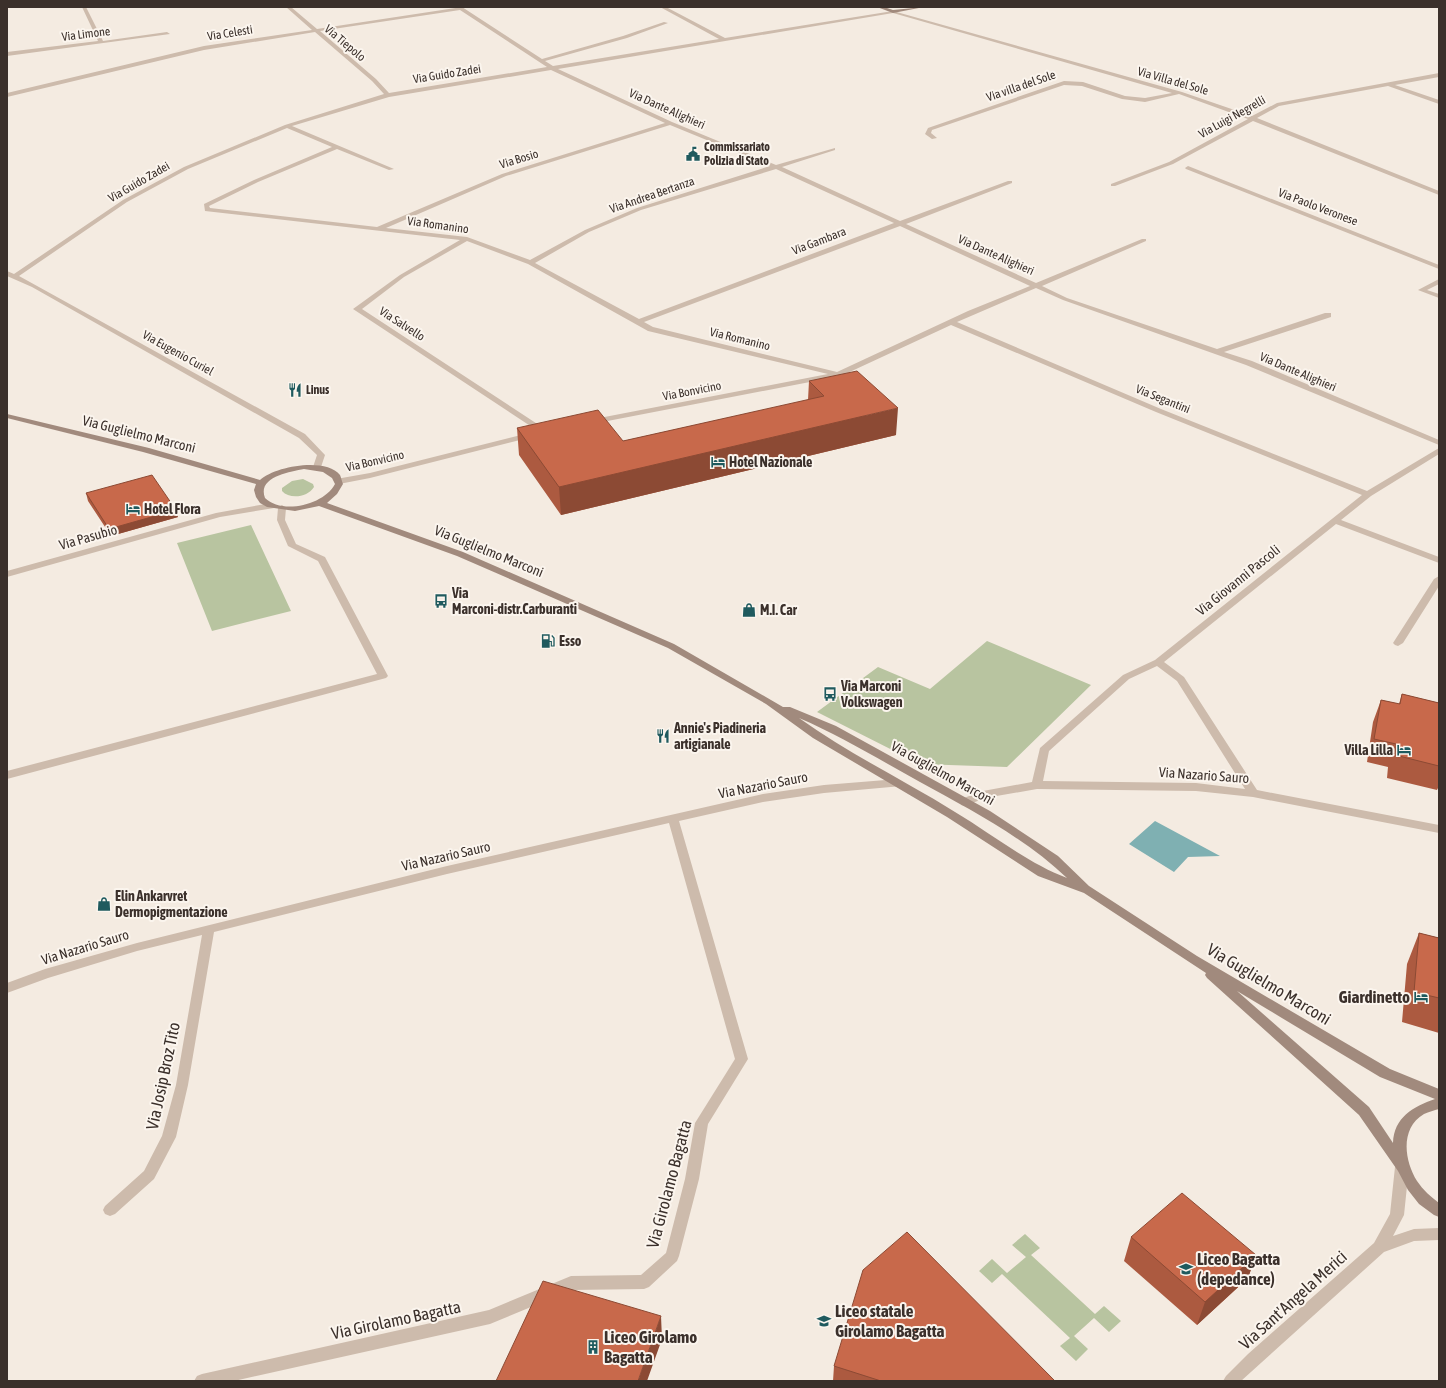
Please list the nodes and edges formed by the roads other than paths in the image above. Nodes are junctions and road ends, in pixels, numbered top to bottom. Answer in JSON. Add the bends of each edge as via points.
{"nodes":[{"id":1,"x":84,"y":7,"type":"edge"},
{"id":2,"x":288,"y":7,"type":"edge"},
{"id":3,"x":460,"y":7,"type":"edge"},
{"id":4,"x":662,"y":7,"type":"edge"},
{"id":5,"x":879,"y":7,"type":"edge"},
{"id":6,"x":922,"y":7,"type":"edge"},
{"id":7,"x":893,"y":12,"type":"junction"},
{"id":8,"x":666,"y":23,"type":"dead end"},
{"id":9,"x":313,"y":30,"type":"junction"},
{"id":10,"x":167,"y":34,"type":"dead end"},
{"id":11,"x":725,"y":40,"type":"junction"},
{"id":12,"x":101,"y":42,"type":"junction"},
{"id":13,"x":7,"y":54,"type":"edge"},
{"id":14,"x":540,"y":61,"type":"junction"},
{"id":15,"x":552,"y":68,"type":"junction"},
{"id":16,"x":1439,"y":75,"type":"edge"},
{"id":17,"x":1387,"y":83,"type":"junction"},
{"id":18,"x":1180,"y":93,"type":"junction"},
{"id":19,"x":7,"y":95,"type":"edge"},
{"id":20,"x":388,"y":95,"type":"junction"},
{"id":21,"x":1439,"y":102,"type":"edge"},
{"id":22,"x":1252,"y":119,"type":"junction"},
{"id":23,"x":670,"y":123,"type":"junction"},
{"id":24,"x":287,"y":126,"type":"junction"},
{"id":25,"x":934,"y":138,"type":"dead end"},
{"id":26,"x":337,"y":147,"type":"junction"},
{"id":27,"x":833,"y":149,"type":"dead end"},
{"id":28,"x":777,"y":167,"type":"junction"},
{"id":29,"x":1188,"y":168,"type":"dead end"},
{"id":30,"x":391,"y":169,"type":"dead end"},
{"id":31,"x":1010,"y":182,"type":"dead end"},
{"id":32,"x":1113,"y":185,"type":"dead end"},
{"id":33,"x":1439,"y":193,"type":"edge"},
{"id":34,"x":898,"y":223,"type":"junction"},
{"id":35,"x":380,"y":228,"type":"junction"},
{"id":36,"x":466,"y":239,"type":"junction"},
{"id":37,"x":1144,"y":240,"type":"dead end"},
{"id":38,"x":530,"y":263,"type":"junction"},
{"id":39,"x":1439,"y":266,"type":"edge"},
{"id":40,"x":10,"y":275,"type":"edge"},
{"id":41,"x":1439,"y":281,"type":"edge"},
{"id":42,"x":1036,"y":286,"type":"junction"},
{"id":43,"x":1439,"y":296,"type":"edge"},
{"id":44,"x":1328,"y":315,"type":"dead end"},
{"id":45,"x":638,"y":322,"type":"junction"},
{"id":46,"x":951,"y":322,"type":"junction"},
{"id":47,"x":1217,"y":352,"type":"junction"},
{"id":48,"x":838,"y":374,"type":"junction"},
{"id":49,"x":7,"y":416,"type":"edge"},
{"id":50,"x":581,"y":424,"type":"edge"},
{"id":51,"x":547,"y":431,"type":"joint"},
{"id":52,"x":1439,"y":443,"type":"edge"},
{"id":53,"x":1439,"y":450,"type":"edge"},
{"id":54,"x":317,"y":467,"type":"junction"},
{"id":55,"x":339,"y":481,"type":"junction"},
{"id":56,"x":262,"y":483,"type":"junction"},
{"id":57,"x":1368,"y":494,"type":"junction"},
{"id":58,"x":320,"y":503,"type":"junction"},
{"id":59,"x":271,"y":506,"type":"junction"},
{"id":60,"x":282,"y":508,"type":"junction"},
{"id":61,"x":1335,"y":520,"type":"junction"},
{"id":62,"x":1439,"y":560,"type":"edge"},
{"id":63,"x":7,"y":574,"type":"edge"},
{"id":64,"x":1439,"y":579,"type":"edge"},
{"id":65,"x":1398,"y":643,"type":"dead end"},
{"id":66,"x":1158,"y":662,"type":"junction"},
{"id":67,"x":770,"y":702,"type":"junction"},
{"id":68,"x":7,"y":775,"type":"edge"},
{"id":69,"x":898,"y":783,"type":"junction"},
{"id":70,"x":1037,"y":786,"type":"junction"},
{"id":71,"x":1253,"y":793,"type":"junction"},
{"id":72,"x":965,"y":802,"type":"junction"},
{"id":73,"x":673,"y":819,"type":"junction"},
{"id":74,"x":1439,"y":829,"type":"edge"},
{"id":75,"x":1088,"y":890,"type":"junction"},
{"id":76,"x":209,"y":929,"type":"junction"},
{"id":77,"x":1194,"y":959,"type":"junction"},
{"id":78,"x":7,"y":988,"type":"edge"},
{"id":79,"x":1439,"y":1095,"type":"edge"},
{"id":80,"x":1439,"y":1103,"type":"edge"},
{"id":81,"x":1402,"y":1167,"type":"junction"},
{"id":82,"x":110,"y":1210,"type":"dead end"},
{"id":83,"x":1439,"y":1211,"type":"edge"},
{"id":84,"x":1439,"y":1234,"type":"edge"},
{"id":85,"x":1379,"y":1247,"type":"junction"},
{"id":86,"x":202,"y":1381,"type":"edge"},
{"id":87,"x":1231,"y":1381,"type":"edge"}],
"edges":[{"from":1,"to":12,"type":"street"},
{"from":2,"to":9,"type":"street","name":"Via Tiepolo"},
{"from":3,"to":9,"type":"street","name":"Via Celesti"},
{"from":3,"to":14,"type":"street","name":"Via Dante Alighieri"},
{"from":4,"to":11,"type":"street"},
{"from":5,"to":7,"type":"main road"},
{"from":6,"to":7,"type":"main road","name":"Via Guido Zadei"},
{"from":7,"to":11,"type":"street","name":"Via Guido Zadei"},
{"from":7,"to":18,"type":"street","name":"Via Villa del Sole"},
{"from":8,"to":14,"type":"street"},
{"from":9,"to":19,"type":"street","name":"Via Celesti","via":[[204,48]]},
{"from":9,"to":20,"type":"street","name":"Via Tiepolo","via":[[374,80]]},
{"from":10,"to":12,"type":"street","name":"Via Limone"},
{"from":11,"to":15,"type":"street","name":"Via Guido Zadei"},
{"from":12,"to":13,"type":"street","name":"Via Limone"},
{"from":14,"to":15,"type":"street","name":"Via Dante Alighieri"},
{"from":15,"to":20,"type":"street","name":"Via Guido Zadei"},
{"from":15,"to":23,"type":"street","name":"Via Dante Alighieri"},
{"from":16,"to":17,"type":"street","name":"Via Luigi Negrelli"},
{"from":17,"to":21,"type":"street"},
{"from":17,"to":22,"type":"street","name":"Via Luigi Negrelli","via":[[1277,105]]},
{"from":18,"to":22,"type":"street","name":"Via Villa del Sole"},
{"from":18,"to":25,"type":"street","name":"Via villa del Sole","via":[[1145,100],[1124,98],[1083,84],[1064,83],[930,129],[928,134]]},
{"from":20,"to":24,"type":"street","name":"Via Guido Zadei"},
{"from":22,"to":32,"type":"street","name":"Via Luigi Negrelli","via":[[1172,163]]},
{"from":22,"to":33,"type":"street","name":"Via Villa del Sole"},
{"from":23,"to":28,"type":"street","name":"Via Dante Alighieri"},
{"from":23,"to":35,"type":"street","name":"Via Bosio","via":[[504,175]]},
{"from":24,"to":26,"type":"street"},
{"from":24,"to":40,"type":"street","name":"Via Guido Zadei","via":[[186,168],[125,202]]},
{"from":26,"to":30,"type":"street"},
{"from":26,"to":35,"type":"street","name":"Via Romanino","via":[[206,205],[206,210]]},
{"from":27,"to":28,"type":"street","name":"Via Andrea Bertanza"},
{"from":28,"to":34,"type":"street","name":"Via Dante Alighieri"},
{"from":28,"to":38,"type":"street","name":"Via Andrea Bertanza","via":[[639,210],[587,231]]},
{"from":29,"to":39,"type":"street","name":"Via Paolo Veronese"},
{"from":31,"to":34,"type":"street","name":"Via Gambara"},
{"from":34,"to":42,"type":"street","name":"Via Dante Alighieri"},
{"from":34,"to":45,"type":"street","name":"Via Gambara"},
{"from":35,"to":36,"type":"street","name":"Via Romanino"},
{"from":36,"to":38,"type":"street","name":"Via Romanino"},
{"from":36,"to":51,"type":"street","name":"Via Salvello","via":[[402,276],[357,309]]},
{"from":37,"to":42,"type":"street","name":"Via Bonvicino"},
{"from":38,"to":45,"type":"street","name":"Via Romanino"},
{"from":40,"to":54,"type":"street","name":"Via Eugenio Curiel","via":[[302,436],[321,455]]},
{"from":41,"to":43,"type":"street","via":[[1421,290]]},
{"from":42,"to":46,"type":"street","name":"Via Bonvicino"},
{"from":42,"to":47,"type":"street","name":"Via Dante Alighieri","via":[[1065,299]]},
{"from":44,"to":47,"type":"street"},
{"from":45,"to":48,"type":"street","name":"Via Romanino","via":[[651,329]]},
{"from":46,"to":48,"type":"street","name":"Via Bonvicino"},
{"from":46,"to":57,"type":"street","name":"Via Segantini","via":[[1118,394]]},
{"from":47,"to":52,"type":"street","name":"Via Dante Alighieri"},
{"from":48,"to":50,"type":"street","name":"Via Bonvicino"},
{"from":49,"to":56,"type":"main road","name":"Via Guglielmo Marconi","via":[[146,450]]},
{"from":51,"to":55,"type":"street","name":"Via Bonvicino"},
{"from":53,"to":57,"type":"street","name":"Via Giovanni Pascoli"},
{"from":54,"to":55,"type":"main road","via":[[335,475]]},
{"from":54,"to":56,"type":"main road","via":[[292,468]]},
{"from":55,"to":58,"type":"main road","via":[[336,493]]},
{"from":56,"to":59,"type":"main road","via":[[259,496]]},
{"from":57,"to":61,"type":"street","name":"Via Giovanni Pascoli"},
{"from":58,"to":60,"type":"main road","via":[[295,509]]},
{"from":58,"to":67,"type":"main road","name":"Via Guglielmo Marconi","via":[[460,554],[657,640]]},
{"from":59,"to":60,"type":"main road"},
{"from":59,"to":63,"type":"street","name":"Via Pasubio","via":[[218,515]]},
{"from":60,"to":68,"type":"street","via":[[281,520],[292,546],[322,559],[383,676]]},
{"from":61,"to":62,"type":"street"},
{"from":61,"to":66,"type":"street","name":"Via Giovanni Pascoli"},
{"from":64,"to":65,"type":"street"},
{"from":66,"to":70,"type":"street","name":"Via Giovanni Pascoli","via":[[1126,677],[1044,750]]},
{"from":66,"to":71,"type":"street","via":[[1181,679]]},
{"from":67,"to":69,"type":"main road","name":"Via Guglielmo Marconi","via":[[818,736]]},
{"from":67,"to":72,"type":"main road","name":"Via Guglielmo Marconi","via":[[832,728]]},
{"from":69,"to":73,"type":"street","name":"Via Nazario Sauro","via":[[824,789],[763,798]]},
{"from":69,"to":75,"type":"main road","name":"Via Guglielmo Marconi","via":[[952,814],[1042,873]]},
{"from":70,"to":71,"type":"street","name":"Via Nazario Sauro","via":[[1196,787]]},
{"from":70,"to":72,"type":"street","name":"Via Nazario Sauro","via":[[983,795]]},
{"from":71,"to":74,"type":"street","name":"Via Nazario Sauro"},
{"from":72,"to":75,"type":"main road","name":"Via Guglielmo Marconi","via":[[1054,859]]},
{"from":73,"to":76,"type":"street","name":"Via Nazario Sauro","via":[[447,870]]},
{"from":73,"to":86,"type":"street","name":"Via Girolamo Bagatta","via":[[742,1059],[702,1123],[692,1179],[672,1256],[644,1282],[571,1283],[490,1317]]},
{"from":75,"to":77,"type":"main road","name":"Via Guglielmo Marconi"},
{"from":76,"to":78,"type":"street","name":"Via Nazario Sauro","via":[[137,947]]},
{"from":76,"to":82,"type":"street","name":"Via Josip Broz Tito","via":[[182,1085],[169,1137],[149,1175]]},
{"from":77,"to":79,"type":"main road","name":"Via Guglielmo Marconi","via":[[1385,1073]]},
{"from":77,"to":81,"type":"main road","via":[[1364,1111]]},
{"from":80,"to":81,"type":"main road","via":[[1421,1110],[1408,1119],[1400,1133],[1398,1149]]},
{"from":81,"to":83,"type":"main road","via":[[1415,1188]]},
{"from":81,"to":85,"type":"street","name":"Via Sant'Angela Merici","via":[[1397,1215]]},
{"from":84,"to":85,"type":"street","name":"Via Sant'Angela Merici","via":[[1414,1235]]},
{"from":85,"to":87,"type":"street","name":"Via Sant'Angela Merici"}]}
